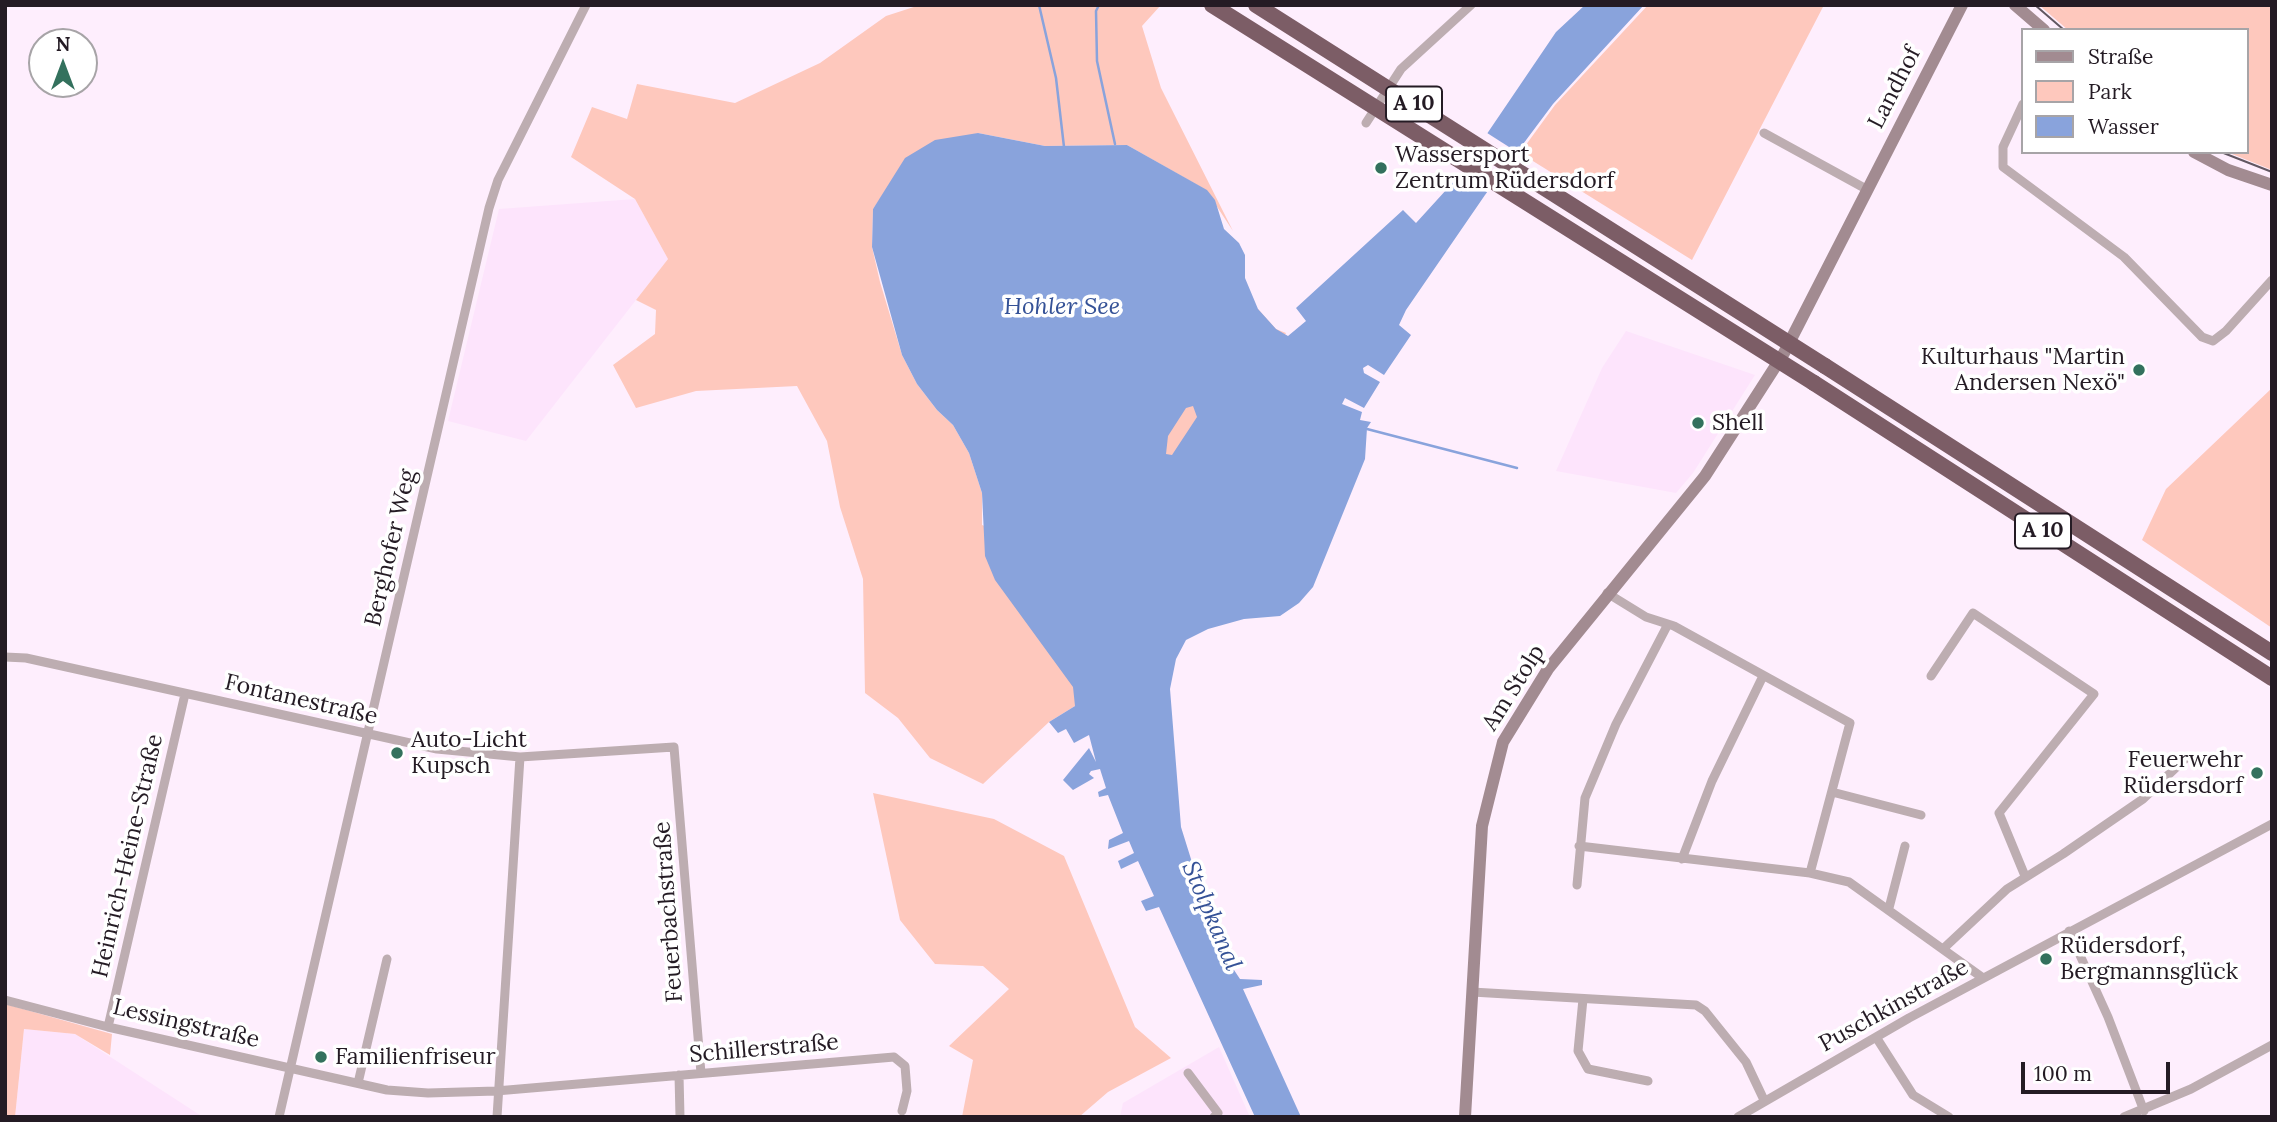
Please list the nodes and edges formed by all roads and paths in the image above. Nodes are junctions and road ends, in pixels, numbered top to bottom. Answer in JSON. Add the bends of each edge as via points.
{"nodes":[{"id":1,"x":586,"y":5,"type":"edge"},
{"id":2,"x":1212,"y":5,"type":"edge"},
{"id":3,"x":1256,"y":5,"type":"edge"},
{"id":4,"x":1471,"y":5,"type":"edge"},
{"id":5,"x":1962,"y":5,"type":"edge"},
{"id":6,"x":2015,"y":5,"type":"edge"},
{"id":7,"x":2042,"y":28,"type":"edge"},
{"id":8,"x":2022,"y":106,"type":"edge"},
{"id":9,"x":1366,"y":122,"type":"dead end"},
{"id":10,"x":1764,"y":133,"type":"dead end"},
{"id":11,"x":2198,"y":154,"type":"edge"},
{"id":12,"x":2272,"y":185,"type":"edge"},
{"id":13,"x":1868,"y":190,"type":"junction"},
{"id":14,"x":2272,"y":279,"type":"edge"},
{"id":15,"x":1784,"y":353,"type":"joint"},
{"id":16,"x":1607,"y":593,"type":"junction"},
{"id":17,"x":1667,"y":626,"type":"junction"},
{"id":18,"x":2272,"y":653,"type":"edge"},
{"id":19,"x":5,"y":657,"type":"edge"},
{"id":20,"x":1763,"y":676,"type":"junction"},
{"id":21,"x":1931,"y":676,"type":"dead end"},
{"id":22,"x":2272,"y":678,"type":"edge"},
{"id":23,"x":185,"y":694,"type":"junction"},
{"id":24,"x":367,"y":736,"type":"junction"},
{"id":25,"x":674,"y":747,"type":"joint"},
{"id":26,"x":520,"y":757,"type":"junction"},
{"id":27,"x":2185,"y":759,"type":"dead end"},
{"id":28,"x":1832,"y":792,"type":"junction"},
{"id":29,"x":1921,"y":815,"type":"dead end"},
{"id":30,"x":2272,"y":824,"type":"edge"},
{"id":31,"x":1579,"y":846,"type":"junction"},
{"id":32,"x":1905,"y":846,"type":"dead end"},
{"id":33,"x":1682,"y":859,"type":"junction"},
{"id":34,"x":1810,"y":873,"type":"junction"},
{"id":35,"x":2025,"y":876,"type":"junction"},
{"id":36,"x":1577,"y":885,"type":"dead end"},
{"id":37,"x":1889,"y":908,"type":"junction"},
{"id":38,"x":2069,"y":930,"type":"junction"},
{"id":39,"x":1944,"y":948,"type":"junction"},
{"id":40,"x":387,"y":959,"type":"dead end"},
{"id":41,"x":1983,"y":978,"type":"junction"},
{"id":42,"x":1472,"y":992,"type":"junction"},
{"id":43,"x":1583,"y":999,"type":"junction"},
{"id":44,"x":5,"y":1000,"type":"edge"},
{"id":45,"x":108,"y":1027,"type":"junction"},
{"id":46,"x":1876,"y":1037,"type":"junction"},
{"id":47,"x":2272,"y":1045,"type":"edge"},
{"id":48,"x":290,"y":1068,"type":"junction"},
{"id":49,"x":701,"y":1073,"type":"junction"},
{"id":50,"x":1188,"y":1073,"type":"dead end"},
{"id":51,"x":679,"y":1075,"type":"junction"},
{"id":52,"x":1648,"y":1081,"type":"dead end"},
{"id":53,"x":358,"y":1083,"type":"junction"},
{"id":54,"x":496,"y":1091,"type":"junction"},
{"id":55,"x":1764,"y":1100,"type":"junction"},
{"id":56,"x":902,"y":1111,"type":"dead end"},
{"id":57,"x":2144,"y":1111,"type":"junction"},
{"id":58,"x":279,"y":1117,"type":"edge"},
{"id":59,"x":497,"y":1117,"type":"edge"},
{"id":60,"x":680,"y":1117,"type":"edge"},
{"id":61,"x":1214,"y":1117,"type":"edge"},
{"id":62,"x":1465,"y":1117,"type":"edge"},
{"id":63,"x":1738,"y":1117,"type":"edge"},
{"id":64,"x":1949,"y":1117,"type":"edge"},
{"id":65,"x":2124,"y":1117,"type":"edge"}],
"edges":[{"from":1,"to":24,"type":"street","name":"Berghofer Weg","via":[[498,180],[489,208]]},
{"from":2,"to":22,"type":"highway","number":"A 10","bridge":true,"via":[[1814,383]]},
{"from":3,"to":18,"type":"highway","number":"A 10","bridge":true},
{"from":4,"to":9,"type":"street","via":[[1401,69]]},
{"from":5,"to":13,"type":"main road","name":"Landhof"},
{"from":6,"to":7,"type":"main road"},
{"from":8,"to":14,"type":"street","via":[[2003,147],[2003,167],[2106,241],[2193,328],[2213,341]]},
{"from":10,"to":13,"type":"street"},
{"from":11,"to":12,"type":"main road"},
{"from":13,"to":15,"type":"main road","name":"Landhof"},
{"from":15,"to":16,"type":"main road","name":"Am Stolp","via":[[1705,476]]},
{"from":16,"to":17,"type":"street"},
{"from":16,"to":42,"type":"main road","name":"Am Stolp","via":[[1548,669],[1503,742],[1482,826]]},
{"from":17,"to":20,"type":"street"},
{"from":17,"to":31,"type":"street","via":[[1616,724],[1585,798]]},
{"from":19,"to":23,"type":"street","name":"Fontanestraße"},
{"from":20,"to":28,"type":"street","via":[[1850,723]]},
{"from":20,"to":33,"type":"street","via":[[1712,781]]},
{"from":21,"to":35,"type":"street","via":[[1973,613],[2094,694],[1999,813]]},
{"from":23,"to":24,"type":"street","name":"Fontanestraße"},
{"from":23,"to":45,"type":"street","name":"Heinrich-Heine-Straße"},
{"from":24,"to":26,"type":"street","name":"Fontanestraße"},
{"from":24,"to":48,"type":"street","name":"Berghofer Weg"},
{"from":25,"to":26,"type":"street","name":"Fontanestraße"},
{"from":25,"to":49,"type":"street","name":"Feuerbachstraße"},
{"from":26,"to":54,"type":"street"},
{"from":27,"to":35,"type":"street","via":[[2143,799]]},
{"from":28,"to":29,"type":"street"},
{"from":28,"to":34,"type":"street"},
{"from":30,"to":38,"type":"street","name":"Puschkinstraße"},
{"from":31,"to":33,"type":"street"},
{"from":31,"to":36,"type":"street"},
{"from":32,"to":37,"type":"street"},
{"from":33,"to":34,"type":"street"},
{"from":34,"to":37,"type":"street","via":[[1849,882]]},
{"from":35,"to":39,"type":"street"},
{"from":37,"to":39,"type":"street"},
{"from":38,"to":41,"type":"street","name":"Puschkinstraße"},
{"from":38,"to":57,"type":"street"},
{"from":39,"to":41,"type":"street"},
{"from":40,"to":53,"type":"street"},
{"from":41,"to":46,"type":"street","name":"Puschkinstraße"},
{"from":42,"to":43,"type":"street"},
{"from":42,"to":62,"type":"main road","name":"Am Stolp"},
{"from":43,"to":52,"type":"street","via":[[1578,1051],[1588,1069]]},
{"from":43,"to":55,"type":"street","via":[[1696,1005],[1746,1062]]},
{"from":44,"to":45,"type":"street","name":"Lessingstraße"},
{"from":45,"to":48,"type":"street","name":"Lessingstraße"},
{"from":46,"to":55,"type":"street","name":"Puschkinstraße"},
{"from":46,"to":64,"type":"street","via":[[1913,1095]]},
{"from":47,"to":57,"type":"street"},
{"from":48,"to":53,"type":"street","name":"Lessingstraße"},
{"from":48,"to":58,"type":"street","name":"Berghofer Weg"},
{"from":49,"to":51,"type":"street","name":"Schillerstraße"},
{"from":49,"to":56,"type":"street","name":"Schillerstraße","via":[[894,1057],[905,1066],[907,1091]]},
{"from":50,"to":61,"type":"street","via":[[1218,1113]]},
{"from":51,"to":54,"type":"street","name":"Lessingstraße"},
{"from":51,"to":60,"type":"street","name":"Schillerstraße"},
{"from":53,"to":54,"type":"street","name":"Lessingstraße","via":[[428,1093]]},
{"from":54,"to":59,"type":"street"},
{"from":55,"to":63,"type":"street","name":"Puschkinstraße"},
{"from":57,"to":65,"type":"street"}]}
